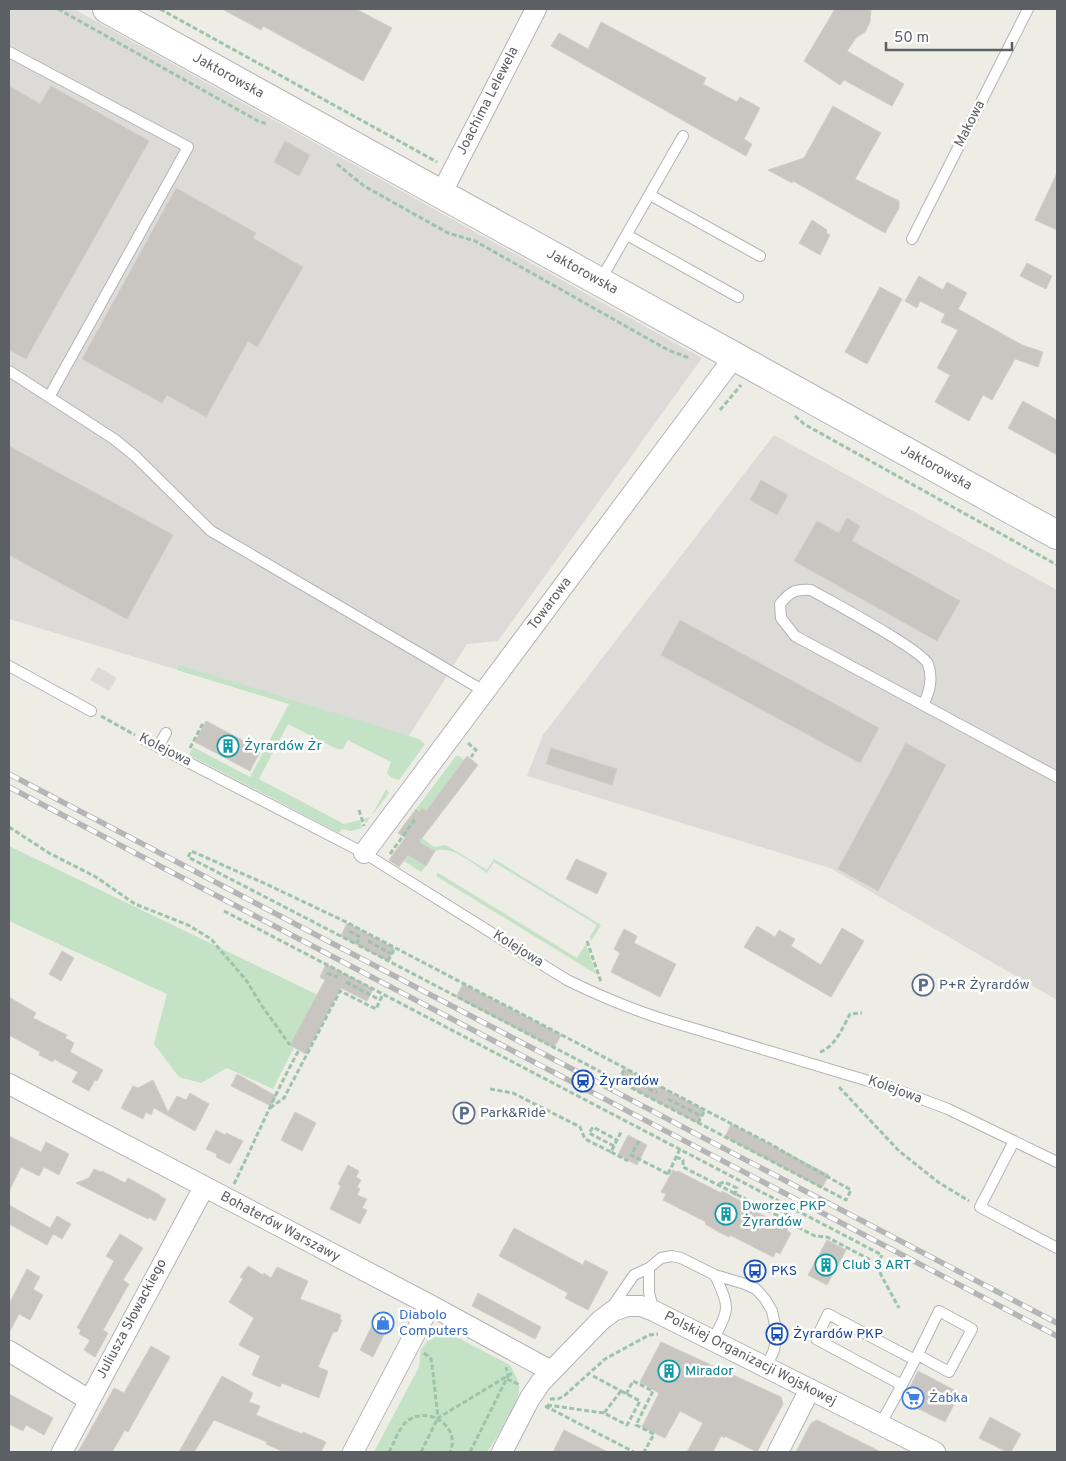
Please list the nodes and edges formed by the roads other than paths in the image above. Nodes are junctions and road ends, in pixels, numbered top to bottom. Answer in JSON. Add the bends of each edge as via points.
{"nodes":[{"id":1,"x":107,"y":9,"type":"edge"},
{"id":2,"x":536,"y":9,"type":"edge"},
{"id":3,"x":1028,"y":9,"type":"edge"},
{"id":4,"x":9,"y":52,"type":"edge"},
{"id":5,"x":683,"y":136,"type":"dead end"},
{"id":6,"x":440,"y":194,"type":"junction"},
{"id":7,"x":650,"y":195,"type":"junction"},
{"id":8,"x":626,"y":234,"type":"junction"},
{"id":9,"x":912,"y":239,"type":"dead end"},
{"id":10,"x":760,"y":256,"type":"dead end"},
{"id":11,"x":599,"y":282,"type":"junction"},
{"id":12,"x":738,"y":296,"type":"dead end"},
{"id":13,"x":729,"y":365,"type":"junction"},
{"id":14,"x":9,"y":371,"type":"edge"},
{"id":15,"x":49,"y":397,"type":"junction"},
{"id":16,"x":1057,"y":536,"type":"edge"},
{"id":17,"x":9,"y":666,"type":"edge"},
{"id":18,"x":484,"y":691,"type":"junction"},
{"id":19,"x":923,"y":705,"type":"junction"},
{"id":20,"x":91,"y":711,"type":"road end"},
{"id":21,"x":166,"y":733,"type":"dead end"},
{"id":22,"x":145,"y":740,"type":"road end"},
{"id":23,"x":158,"y":747,"type":"junction"},
{"id":24,"x":1057,"y":777,"type":"edge"},
{"id":25,"x":364,"y":853,"type":"junction"},
{"id":26,"x":9,"y":1084,"type":"edge"},
{"id":27,"x":1014,"y":1141,"type":"junction"},
{"id":28,"x":1057,"y":1162,"type":"edge"},
{"id":29,"x":204,"y":1187,"type":"junction"},
{"id":30,"x":1057,"y":1248,"type":"edge"},
{"id":31,"x":649,"y":1268,"type":"junction"},
{"id":32,"x":715,"y":1275,"type":"junction"},
{"id":33,"x":430,"y":1305,"type":"junction"},
{"id":34,"x":654,"y":1311,"type":"junction"},
{"id":35,"x":606,"y":1316,"type":"junction"},
{"id":36,"x":713,"y":1340,"type":"junction"},
{"id":37,"x":9,"y":1351,"type":"edge"},
{"id":38,"x":916,"y":1358,"type":"junction"},
{"id":39,"x":766,"y":1368,"type":"junction"},
{"id":40,"x":551,"y":1371,"type":"junction"},
{"id":41,"x":902,"y":1385,"type":"junction"},
{"id":42,"x":810,"y":1389,"type":"junction"},
{"id":43,"x":89,"y":1400,"type":"junction"},
{"id":44,"x":880,"y":1425,"type":"junction"},
{"id":45,"x":62,"y":1452,"type":"edge"},
{"id":46,"x":352,"y":1452,"type":"edge"},
{"id":47,"x":502,"y":1452,"type":"edge"},
{"id":48,"x":778,"y":1452,"type":"edge"},
{"id":49,"x":935,"y":1452,"type":"edge"}],
"edges":[{"from":1,"to":6,"type":"main road","name":"Jaktorowska"},
{"from":2,"to":6,"type":"street","name":"Joachima Lelewela"},
{"from":3,"to":9,"type":"lane","name":"Makowa"},
{"from":4,"to":15,"type":"lane","via":[[188,147]]},
{"from":5,"to":7,"type":"lane"},
{"from":6,"to":11,"type":"main road","name":"Jaktorowska"},
{"from":7,"to":8,"type":"lane"},
{"from":7,"to":10,"type":"lane"},
{"from":8,"to":11,"type":"lane"},
{"from":8,"to":12,"type":"lane"},
{"from":11,"to":13,"type":"main road","name":"Jaktorowska"},
{"from":13,"to":16,"type":"main road","name":"Jaktorowska"},
{"from":13,"to":18,"type":"street","name":"Towarowa"},
{"from":14,"to":15,"type":"lane"},
{"from":15,"to":18,"type":"lane","via":[[135,456],[211,531]]},
{"from":17,"to":20,"type":"lane"},
{"from":18,"to":25,"type":"street","name":"Towarowa"},
{"from":19,"to":19,"type":"lane","via":[[795,636],[781,618],[780,604],[788,594],[810,590],[910,648],[927,662],[931,678],[929,695]]},
{"from":19,"to":24,"type":"lane"},
{"from":21,"to":23,"type":"lane"},
{"from":22,"to":23,"type":"lane","name":"Kolejowa"},
{"from":23,"to":25,"type":"lane","name":"Kolejowa"},
{"from":25,"to":27,"type":"lane","name":"Kolejowa","via":[[567,980],[601,997],[645,1014],[870,1080],[948,1109]]},
{"from":26,"to":29,"type":"street","name":"Bohaterów Warszawy"},
{"from":27,"to":28,"type":"lane","name":"Kolejowa"},
{"from":27,"to":30,"type":"lane","via":[[980,1207]]},
{"from":29,"to":33,"type":"street","name":"Bohaterów Warszawy"},
{"from":29,"to":43,"type":"street","name":"Juliusza Słowackiego"},
{"from":31,"to":32,"type":"lane","via":[[656,1261],[672,1256]]},
{"from":31,"to":34,"type":"lane","via":[[649,1293]]},
{"from":31,"to":35,"type":"lane","via":[[629,1280]]},
{"from":32,"to":36,"type":"lane","via":[[727,1308]]},
{"from":32,"to":39,"type":"lane","via":[[756,1289],[768,1304],[777,1334]]},
{"from":33,"to":40,"type":"street","name":"Bohaterów Warszawy"},
{"from":33,"to":46,"type":"street"},
{"from":34,"to":35,"type":"street","name":"Polskiej Organizacji Wojskowej","via":[[641,1306],[627,1306]]},
{"from":34,"to":36,"type":"street","name":"Polskiej Organizacji Wojskowej"},
{"from":35,"to":40,"type":"street","name":"Polskiej Organizacji Wojskowej"},
{"from":36,"to":39,"type":"street","name":"Polskiej Organizacji Wojskowej"},
{"from":37,"to":43,"type":"street"},
{"from":38,"to":38,"type":"lane","via":[[939,1311],[972,1329],[949,1372]]},
{"from":38,"to":41,"type":"lane"},
{"from":38,"to":41,"type":"lane","via":[[828,1314],[816,1339]]},
{"from":39,"to":42,"type":"street","name":"Polskiej Organizacji Wojskowej"},
{"from":40,"to":47,"type":"street","name":"Polskiej Organizacji Wojskowej","via":[[534,1392]]},
{"from":41,"to":44,"type":"lane"},
{"from":42,"to":44,"type":"street","name":"Polskiej Organizacji Wojskowej"},
{"from":42,"to":48,"type":"street"},
{"from":43,"to":45,"type":"street","name":"Juliusza Słowackiego"},
{"from":44,"to":49,"type":"street","name":"Polskiej Organizacji Wojskowej"}]}
